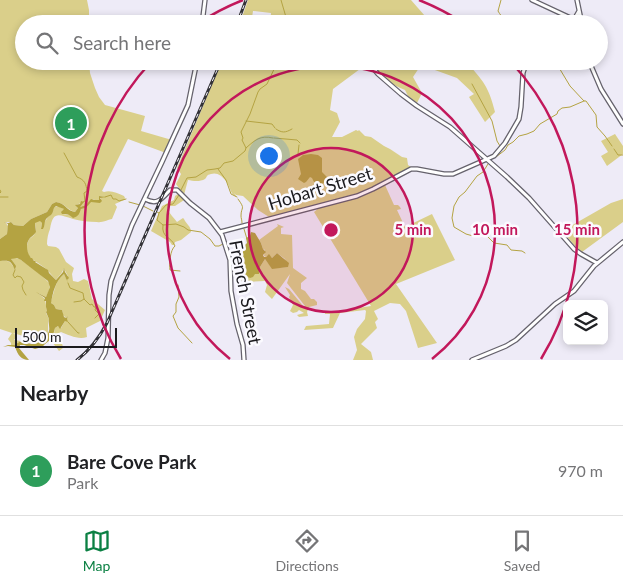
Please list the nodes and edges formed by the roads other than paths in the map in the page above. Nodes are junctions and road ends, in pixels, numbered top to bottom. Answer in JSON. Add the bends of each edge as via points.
{"nodes":[{"id":1,"x":206,"y":0,"type":"edge"},
{"id":2,"x":532,"y":0,"type":"edge"},
{"id":3,"x":577,"y":0,"type":"edge"},
{"id":4,"x":580,"y":11,"type":"junction"},
{"id":5,"x":203,"y":15,"type":"edge"},
{"id":6,"x":561,"y":15,"type":"edge"},
{"id":7,"x":576,"y":15,"type":"edge"},
{"id":8,"x":581,"y":15,"type":"edge"},
{"id":9,"x":195,"y":70,"type":"edge"},
{"id":10,"x":375,"y":70,"type":"edge"},
{"id":11,"x":524,"y":70,"type":"edge"},
{"id":12,"x":592,"y":70,"type":"edge"},
{"id":13,"x":623,"y":124,"type":"edge"},
{"id":14,"x":486,"y":160,"type":"junction"},
{"id":15,"x":145,"y":199,"type":"junction"},
{"id":16,"x":220,"y":232,"type":"junction"},
{"id":17,"x":623,"y":242,"type":"edge"},
{"id":18,"x":597,"y":263,"type":"junction"},
{"id":19,"x":101,"y":360,"type":"edge"},
{"id":20,"x":244,"y":360,"type":"edge"},
{"id":21,"x":472,"y":360,"type":"edge"}],
"edges":[{"from":1,"to":5,"type":"street"},
{"from":2,"to":6,"type":"street"},
{"from":3,"to":4,"type":"street"},
{"from":4,"to":7,"type":"street"},
{"from":4,"to":8,"type":"street"},
{"from":9,"to":15,"type":"street","via":[[190,101]]},
{"from":10,"to":14,"type":"street","via":[[401,94],[450,127]]},
{"from":11,"to":14,"type":"street","name":"Hobart Street","via":[[519,119],[504,145]]},
{"from":12,"to":13,"type":"street"},
{"from":14,"to":16,"type":"street","name":"Hobart Street","via":[[453,174],[410,169],[355,196]]},
{"from":14,"to":18,"type":"street","via":[[529,198],[577,251]]},
{"from":15,"to":16,"type":"street","name":"French Street","via":[[154,202],[175,189],[209,218]]},
{"from":15,"to":19,"type":"street","via":[[111,281],[108,338]]},
{"from":16,"to":20,"type":"street","name":"French Street","via":[[230,260],[231,291]]},
{"from":17,"to":18,"type":"street"},
{"from":18,"to":21,"type":"street","via":[[574,291],[516,340]]}]}
